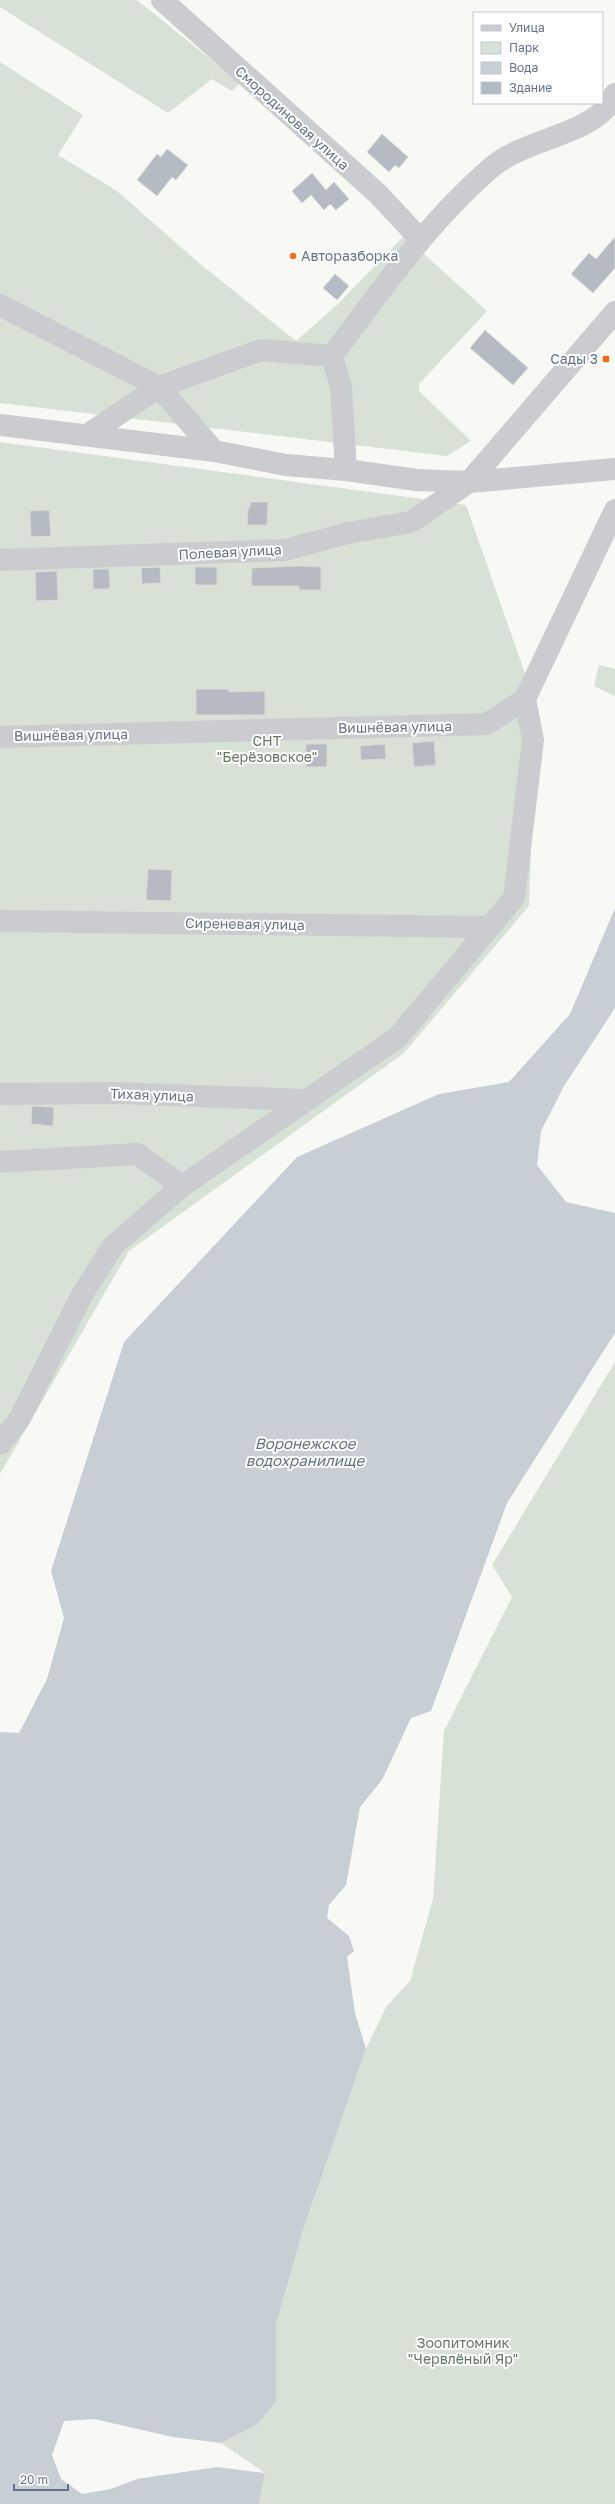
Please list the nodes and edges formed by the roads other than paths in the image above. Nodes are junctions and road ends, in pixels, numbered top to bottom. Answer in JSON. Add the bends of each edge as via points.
{"nodes":[{"id":1,"x":162,"y":0,"type":"edge"},
{"id":2,"x":615,"y":94,"type":"edge"},
{"id":3,"x":420,"y":238,"type":"junction"},
{"id":4,"x":0,"y":305,"type":"edge"},
{"id":5,"x":615,"y":312,"type":"edge"},
{"id":6,"x":332,"y":356,"type":"junction"},
{"id":7,"x":160,"y":387,"type":"junction"},
{"id":8,"x":0,"y":425,"type":"edge"},
{"id":9,"x":87,"y":435,"type":"junction"},
{"id":10,"x":214,"y":451,"type":"junction"},
{"id":11,"x":615,"y":469,"type":"edge"},
{"id":12,"x":346,"y":470,"type":"junction"},
{"id":13,"x":469,"y":482,"type":"junction"},
{"id":14,"x":615,"y":510,"type":"edge"},
{"id":15,"x":0,"y":560,"type":"edge"},
{"id":16,"x":525,"y":699,"type":"junction"},
{"id":17,"x":0,"y":737,"type":"edge"},
{"id":18,"x":0,"y":921,"type":"edge"},
{"id":19,"x":490,"y":928,"type":"junction"},
{"id":20,"x":0,"y":1094,"type":"edge"},
{"id":21,"x":304,"y":1100,"type":"junction"},
{"id":22,"x":0,"y":1162,"type":"edge"},
{"id":23,"x":182,"y":1186,"type":"junction"},
{"id":24,"x":0,"y":1444,"type":"edge"}],
"edges":[{"from":1,"to":3,"type":"street","name":"Смородиновая улица","via":[[378,194]]},
{"from":2,"to":3,"type":"street","via":[[603,111],[583,124],[527,146],[493,166]]},
{"from":3,"to":6,"type":"street"},
{"from":4,"to":7,"type":"street"},
{"from":5,"to":13,"type":"street"},
{"from":6,"to":7,"type":"street","via":[[261,350]]},
{"from":6,"to":12,"type":"street","via":[[341,387]]},
{"from":7,"to":9,"type":"street"},
{"from":7,"to":10,"type":"street"},
{"from":8,"to":9,"type":"street"},
{"from":9,"to":10,"type":"street"},
{"from":10,"to":12,"type":"street","via":[[286,465]]},
{"from":11,"to":13,"type":"street"},
{"from":12,"to":13,"type":"street","via":[[417,480]]},
{"from":13,"to":15,"type":"street","name":"Полевая улица","via":[[410,522],[348,533],[284,550]]},
{"from":14,"to":16,"type":"street"},
{"from":16,"to":17,"type":"street","name":"Вишнёвая улица","via":[[487,724]]},
{"from":16,"to":19,"type":"street","via":[[533,740],[514,898]]},
{"from":18,"to":19,"type":"street","name":"Сиреневая улица"},
{"from":19,"to":21,"type":"street","via":[[397,1038]]},
{"from":20,"to":21,"type":"street","name":"Тихая улица","via":[[117,1093]]},
{"from":21,"to":23,"type":"street"},
{"from":22,"to":23,"type":"street","via":[[137,1154]]},
{"from":23,"to":24,"type":"street","via":[[113,1246],[83,1293],[20,1418]]}]}
